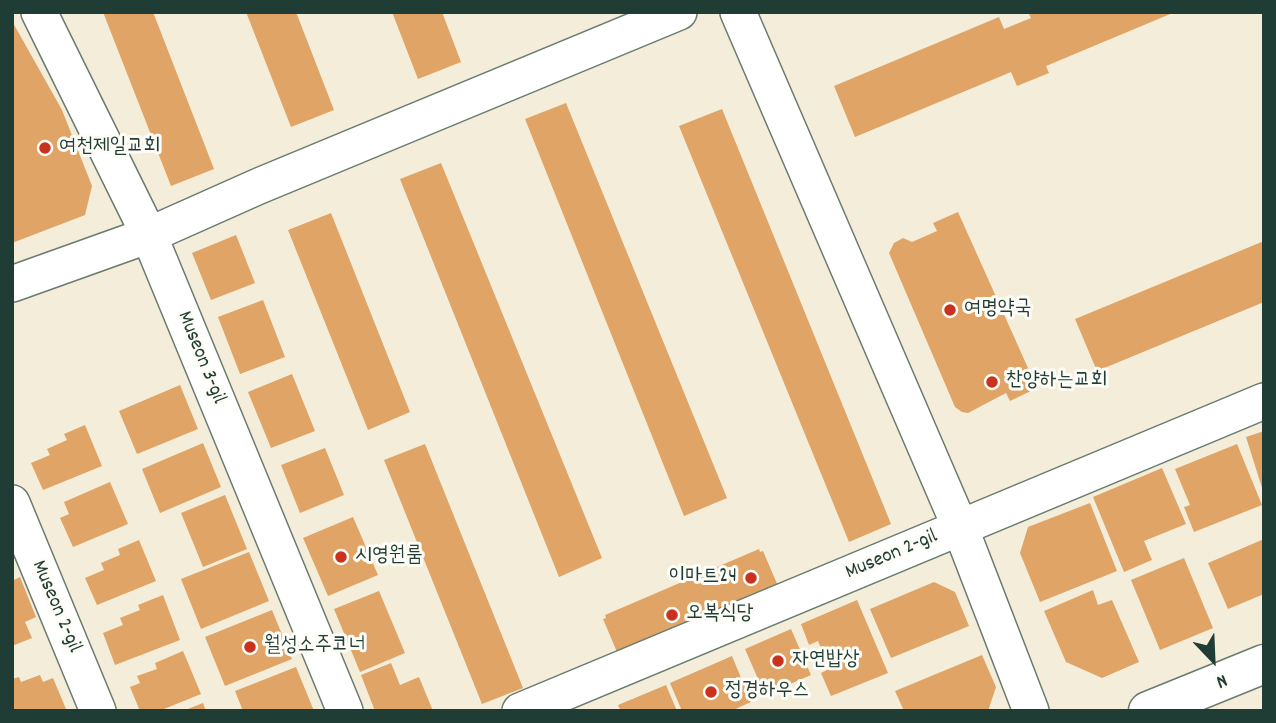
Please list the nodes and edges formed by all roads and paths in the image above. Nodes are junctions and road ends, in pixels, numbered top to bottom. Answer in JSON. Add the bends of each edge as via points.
{"nodes":[{"id":1,"x":39,"y":12,"type":"edge"},
{"id":2,"x":679,"y":12,"type":"edge"},
{"id":3,"x":738,"y":12,"type":"edge"},
{"id":4,"x":149,"y":234,"type":"junction"},
{"id":5,"x":12,"y":284,"type":"edge"},
{"id":6,"x":1264,"y":401,"type":"edge"},
{"id":7,"x":12,"y":503,"type":"edge"},
{"id":8,"x":960,"y":527,"type":"junction"},
{"id":9,"x":1264,"y":664,"type":"edge"},
{"id":10,"x":98,"y":711,"type":"edge"},
{"id":11,"x":345,"y":711,"type":"edge"},
{"id":12,"x":520,"y":711,"type":"edge"},
{"id":13,"x":1031,"y":711,"type":"edge"},
{"id":14,"x":1148,"y":711,"type":"edge"}],
"edges":[{"from":1,"to":4,"type":"street","name":"Museon 3-gil"},
{"from":2,"to":4,"type":"street"},
{"from":3,"to":8,"type":"street"},
{"from":4,"to":5,"type":"street"},
{"from":4,"to":11,"type":"street","name":"Museon 3-gil"},
{"from":6,"to":8,"type":"street","name":"Museon 2-gil"},
{"from":7,"to":10,"type":"street","name":"Museon 2-gil"},
{"from":8,"to":12,"type":"street","name":"Museon 2-gil"},
{"from":8,"to":13,"type":"street"},
{"from":9,"to":14,"type":"street"}]}
